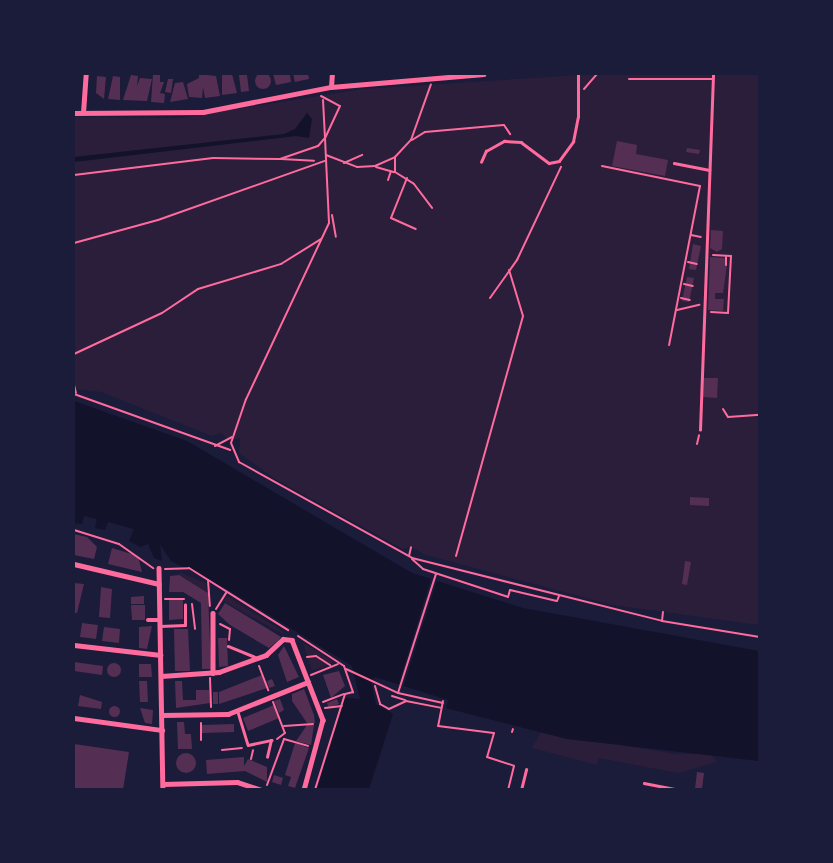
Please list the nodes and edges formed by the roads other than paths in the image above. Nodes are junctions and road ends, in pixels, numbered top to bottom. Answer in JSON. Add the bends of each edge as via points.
{"nodes":[{"id":1,"x":86,"y":74,"type":"edge"},
{"id":2,"x":332,"y":74,"type":"edge"},
{"id":3,"x":483,"y":74,"type":"edge"},
{"id":4,"x":578,"y":74,"type":"edge"},
{"id":5,"x":713,"y":74,"type":"edge"},
{"id":6,"x":441,"y":75,"type":"edge"},
{"id":7,"x":629,"y":79,"type":"dead end"},
{"id":8,"x":712,"y":79,"type":"junction"},
{"id":9,"x":331,"y":87,"type":"junction"},
{"id":10,"x":74,"y":113,"type":"edge"},
{"id":11,"x":83,"y":113,"type":"junction"},
{"id":12,"x":481,"y":162,"type":"dead end"},
{"id":13,"x":674,"y":163,"type":"dead end"},
{"id":14,"x":709,"y":170,"type":"junction"},
{"id":15,"x":700,"y":430,"type":"road end"},
{"id":16,"x":74,"y":564,"type":"edge"},
{"id":17,"x":152,"y":566,"type":"road end"},
{"id":18,"x":159,"y":584,"type":"junction"},
{"id":19,"x":185,"y":605,"type":"dead end"},
{"id":20,"x":213,"y":612,"type":"road end"},
{"id":21,"x":148,"y":620,"type":"dead end"},
{"id":22,"x":160,"y":623,"type":"junction"},
{"id":23,"x":74,"y":645,"type":"edge"},
{"id":24,"x":228,"y":646,"type":"dead end"},
{"id":25,"x":160,"y":655,"type":"junction"},
{"id":26,"x":257,"y":658,"type":"junction"},
{"id":27,"x":212,"y":673,"type":"junction"},
{"id":28,"x":161,"y":676,"type":"junction"},
{"id":29,"x":311,"y":677,"type":"junction"},
{"id":30,"x":237,"y":710,"type":"junction"},
{"id":31,"x":162,"y":715,"type":"junction"},
{"id":32,"x":74,"y":718,"type":"edge"},
{"id":33,"x":162,"y":730,"type":"junction"},
{"id":34,"x":267,"y":757,"type":"dead end"},
{"id":35,"x":526,"y":770,"type":"dead end"},
{"id":36,"x":644,"y":783,"type":"dead end"},
{"id":37,"x":163,"y":787,"type":"edge"},
{"id":38,"x":264,"y":789,"type":"edge"},
{"id":39,"x":304,"y":789,"type":"edge"},
{"id":40,"x":521,"y":789,"type":"edge"},
{"id":41,"x":678,"y":789,"type":"edge"}],
"edges":[{"from":1,"to":11,"type":"street"},
{"from":2,"to":9,"type":"street"},
{"from":3,"to":6,"type":"street"},
{"from":4,"to":12,"type":"lane","via":[[573,142],[559,161],[539,159],[533,148],[510,141],[494,144]]},
{"from":5,"to":8,"type":"lane"},
{"from":6,"to":9,"type":"street"},
{"from":7,"to":8,"type":"lane"},
{"from":8,"to":14,"type":"lane"},
{"from":9,"to":11,"type":"street","via":[[202,111]]},
{"from":10,"to":11,"type":"street"},
{"from":13,"to":14,"type":"lane"},
{"from":14,"to":15,"type":"lane"},
{"from":16,"to":18,"type":"street"},
{"from":17,"to":18,"type":"street"},
{"from":18,"to":22,"type":"street"},
{"from":19,"to":22,"type":"lane","via":[[186,625]]},
{"from":20,"to":27,"type":"street"},
{"from":21,"to":22,"type":"street"},
{"from":22,"to":25,"type":"street"},
{"from":23,"to":25,"type":"street"},
{"from":24,"to":26,"type":"lane"},
{"from":25,"to":28,"type":"street"},
{"from":26,"to":27,"type":"street"},
{"from":26,"to":29,"type":"street","via":[[288,639]]},
{"from":27,"to":28,"type":"street"},
{"from":28,"to":31,"type":"street"},
{"from":29,"to":30,"type":"street"},
{"from":29,"to":39,"type":"street","via":[[323,723]]},
{"from":30,"to":31,"type":"street"},
{"from":30,"to":34,"type":"lane","via":[[251,746],[271,740]]},
{"from":31,"to":33,"type":"street"},
{"from":32,"to":33,"type":"street"},
{"from":33,"to":37,"type":"street"},
{"from":35,"to":40,"type":"lane"},
{"from":36,"to":41,"type":"lane"},
{"from":37,"to":38,"type":"street","via":[[237,782]]}]}
